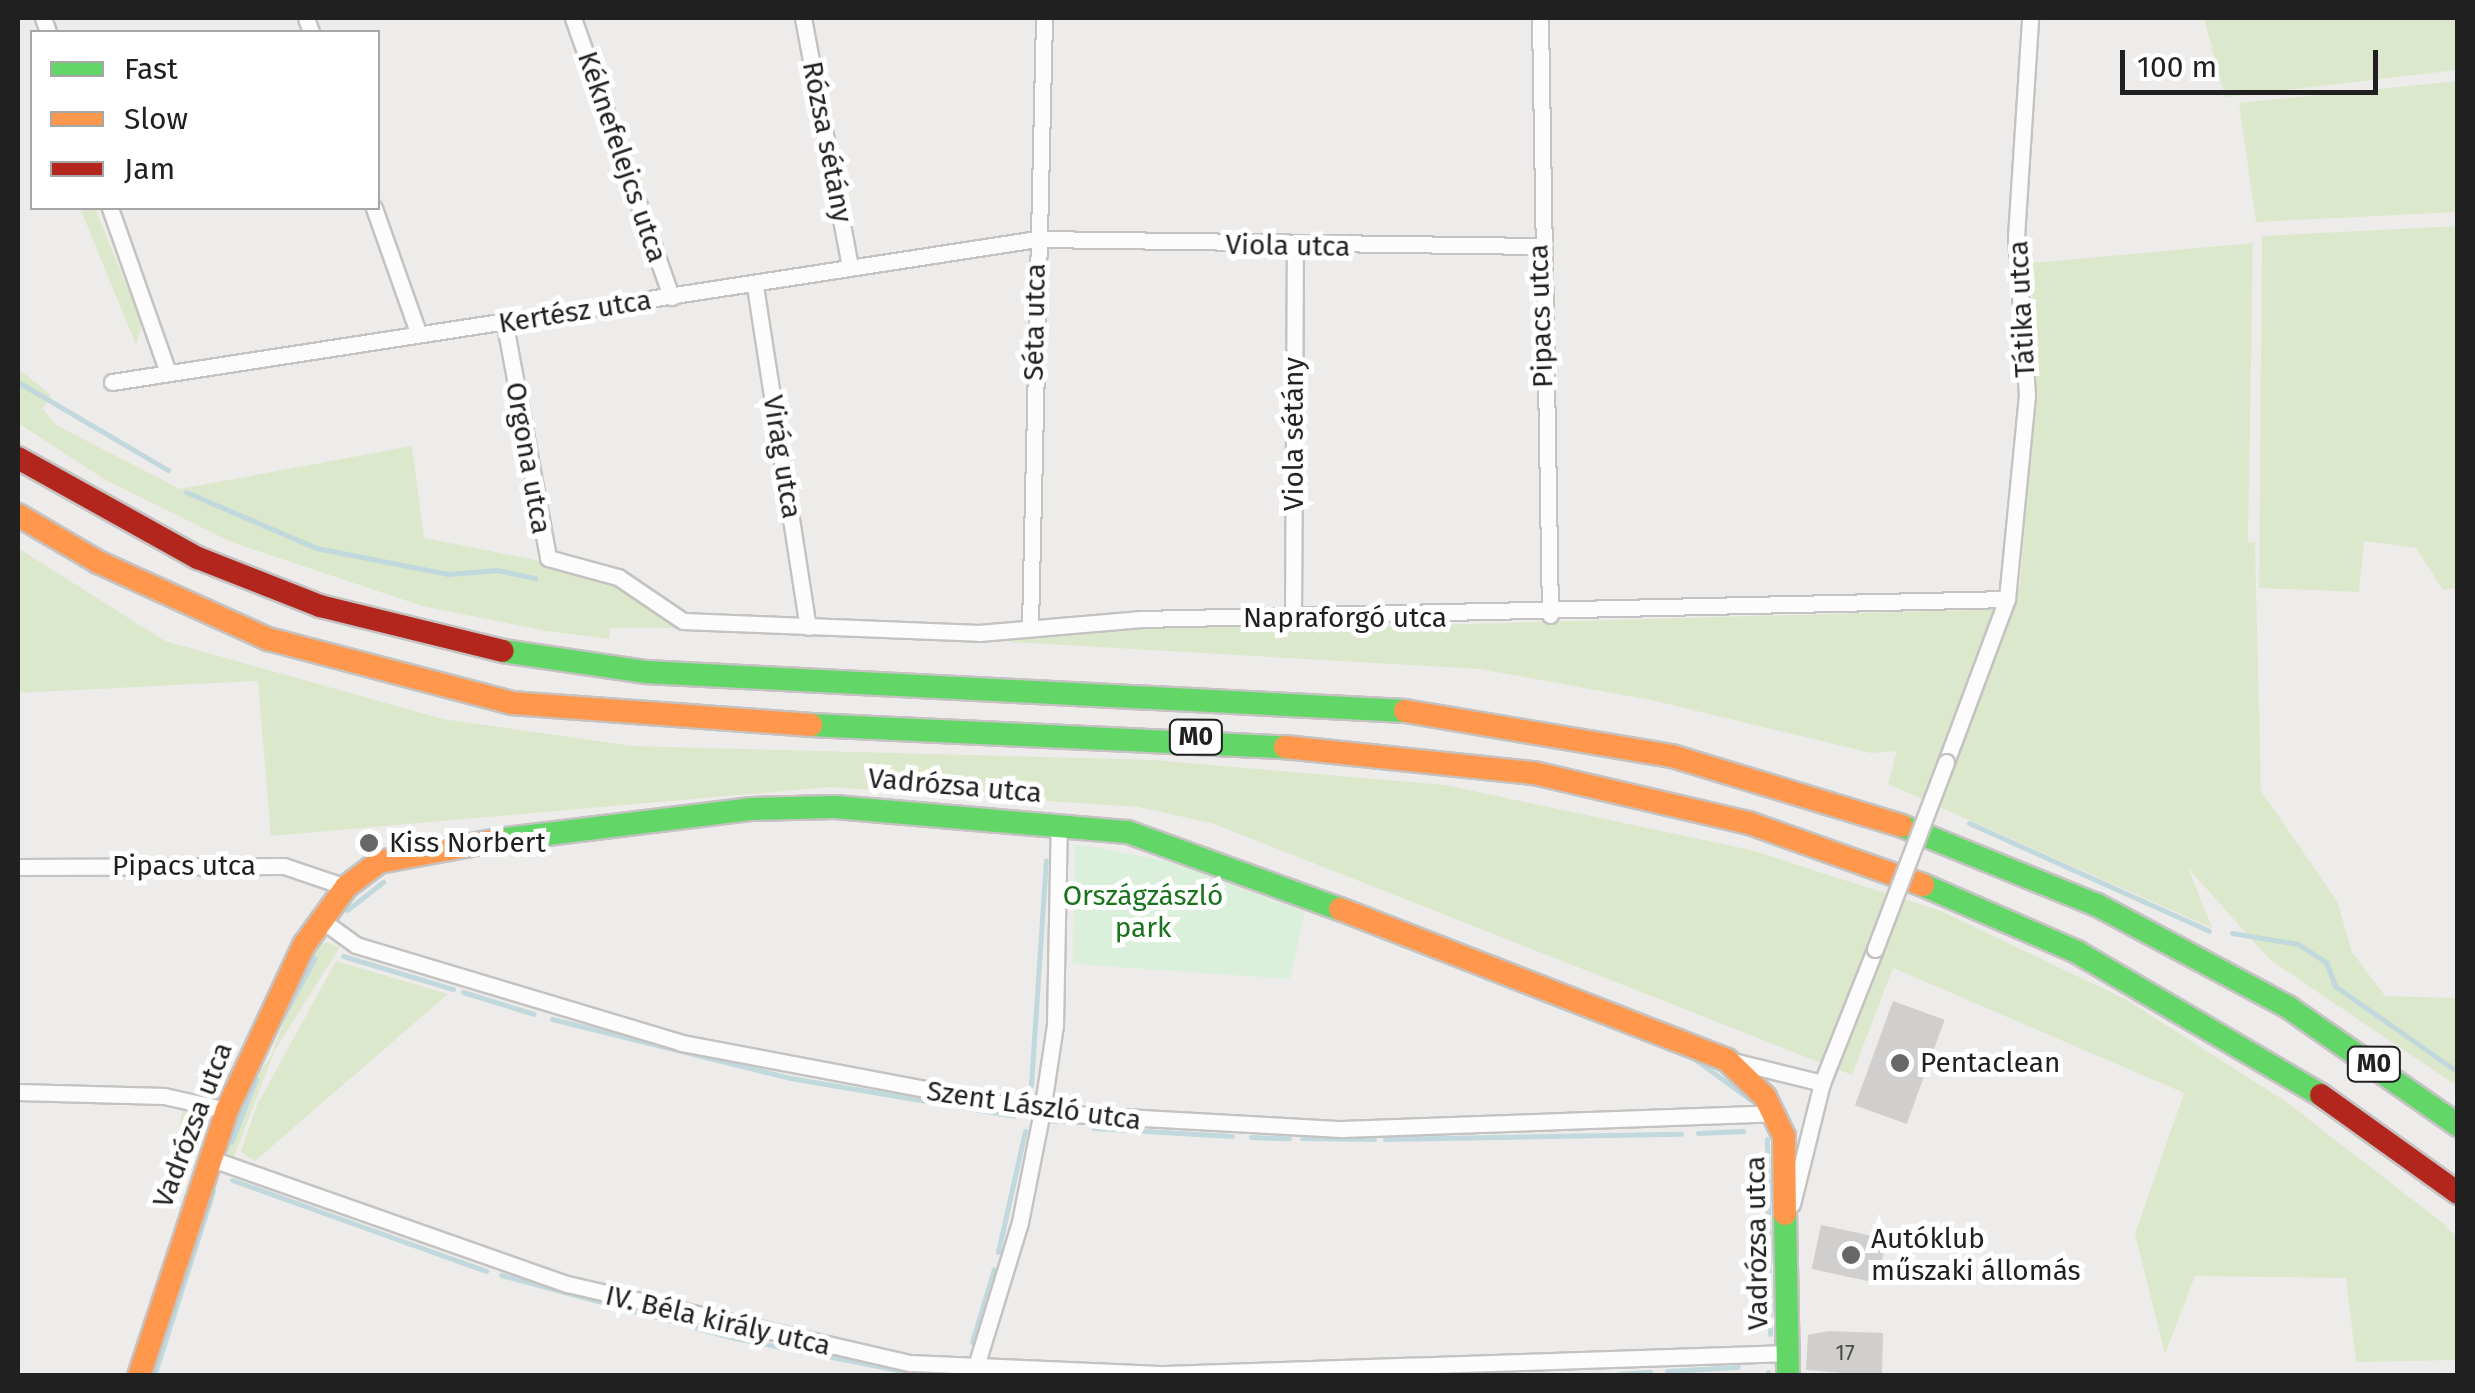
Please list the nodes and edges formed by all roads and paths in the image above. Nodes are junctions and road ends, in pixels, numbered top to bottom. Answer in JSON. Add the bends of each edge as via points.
{"nodes":[{"id":1,"x":573,"y":18,"type":"edge"},
{"id":2,"x":804,"y":18,"type":"edge"},
{"id":3,"x":1044,"y":18,"type":"edge"},
{"id":4,"x":1540,"y":18,"type":"edge"},
{"id":5,"x":2030,"y":18,"type":"edge"},
{"id":6,"x":111,"y":210,"type":"edge"},
{"id":7,"x":375,"y":210,"type":"edge"},
{"id":8,"x":1037,"y":238,"type":"junction"},
{"id":9,"x":1539,"y":246,"type":"junction"},
{"id":10,"x":1295,"y":248,"type":"junction"},
{"id":11,"x":850,"y":266,"type":"junction"},
{"id":12,"x":755,"y":286,"type":"junction"},
{"id":13,"x":671,"y":297,"type":"junction"},
{"id":14,"x":505,"y":325,"type":"junction"},
{"id":15,"x":418,"y":332,"type":"junction"},
{"id":16,"x":168,"y":370,"type":"junction"},
{"id":17,"x":112,"y":382,"type":"dead end"},
{"id":18,"x":18,"y":458,"type":"edge"},
{"id":19,"x":18,"y":515,"type":"edge"},
{"id":20,"x":2007,"y":599,"type":"junction"},
{"id":21,"x":1550,"y":615,"type":"junction"},
{"id":22,"x":1293,"y":620,"type":"junction"},
{"id":23,"x":684,"y":621,"type":"joint"},
{"id":24,"x":1030,"y":626,"type":"junction"},
{"id":25,"x":808,"y":627,"type":"junction"},
{"id":26,"x":1059,"y":824,"type":"junction"},
{"id":27,"x":18,"y":867,"type":"edge"},
{"id":28,"x":346,"y":887,"type":"junction"},
{"id":29,"x":320,"y":918,"type":"junction"},
{"id":30,"x":1834,"y":1054,"type":"junction"},
{"id":31,"x":1728,"y":1060,"type":"junction"},
{"id":32,"x":1795,"y":1076,"type":"junction"},
{"id":33,"x":1822,"y":1083,"type":"junction"},
{"id":34,"x":18,"y":1092,"type":"edge"},
{"id":35,"x":227,"y":1110,"type":"junction"},
{"id":36,"x":1042,"y":1111,"type":"junction"},
{"id":37,"x":1775,"y":1114,"type":"junction"},
{"id":38,"x":2458,"y":1125,"type":"edge"},
{"id":39,"x":209,"y":1158,"type":"junction"},
{"id":40,"x":2458,"y":1193,"type":"edge"},
{"id":41,"x":1791,"y":1208,"type":"junction"},
{"id":42,"x":1789,"y":1364,"type":"edge"},
{"id":43,"x":975,"y":1372,"type":"edge"},
{"id":44,"x":140,"y":1376,"type":"edge"}],
"edges":[{"from":1,"to":13,"type":"street","name":"Kéknefelejcs utca"},
{"from":2,"to":11,"type":"street","name":"Rózsa sétány"},
{"from":3,"to":8,"type":"street","name":"Séta utca"},
{"from":4,"to":9,"type":"street","name":"Pipacs utca"},
{"from":5,"to":20,"type":"street","name":"Tátika utca","via":[[2016,237],[2026,396]]},
{"from":6,"to":16,"type":"street"},
{"from":7,"to":15,"type":"street"},
{"from":8,"to":10,"type":"street","name":"Viola utca"},
{"from":8,"to":11,"type":"street","name":"Kertész utca"},
{"from":8,"to":24,"type":"street","name":"Séta utca"},
{"from":9,"to":10,"type":"street","name":"Viola utca"},
{"from":9,"to":21,"type":"street","name":"Pipacs utca"},
{"from":10,"to":22,"type":"street","name":"Viola sétány"},
{"from":11,"to":12,"type":"street","name":"Kertész utca"},
{"from":12,"to":13,"type":"street","name":"Kertész utca"},
{"from":12,"to":25,"type":"street","name":"Virág utca"},
{"from":13,"to":14,"type":"street","name":"Kertész utca"},
{"from":14,"to":15,"type":"street","name":"Kertész utca"},
{"from":14,"to":23,"type":"street","name":"Orgona utca","via":[[548,558],[618,576]]},
{"from":15,"to":16,"type":"street","name":"Kertész utca"},
{"from":16,"to":17,"type":"street","name":"Kertész utca"},
{"from":18,"to":38,"type":"main road","number":"M0","via":[[198,558],[320,606],[459,645],[646,672],[1350,705],[1672,756],[1832,802],[2027,873],[2288,1007]]},
{"from":19,"to":40,"type":"main road","number":"M0","via":[[98,562],[268,639],[512,703],[644,718],[1154,735],[1389,752],[1566,779],[1749,823],[1877,865],[2077,952],[2280,1066]]},
{"from":20,"to":21,"type":"street","name":"Napraforgó utca"},
{"from":20,"to":30,"type":"street","name":"Tátika utca","bridge":true},
{"from":21,"to":22,"type":"street","name":"Napraforgó utca"},
{"from":22,"to":24,"type":"street","name":"Napraforgó utca"},
{"from":23,"to":25,"type":"street","name":"Napraforgó utca"},
{"from":24,"to":25,"type":"street","name":"Napraforgó utca","via":[[979,633]]},
{"from":26,"to":28,"type":"main road","name":"Vadrózsa utca","via":[[835,807],[750,809],[428,848],[379,862]]},
{"from":26,"to":31,"type":"main road","name":"Vadrózsa utca","via":[[1176,845]]},
{"from":26,"to":36,"type":"street","via":[[1056,1006]]},
{"from":27,"to":28,"type":"street","name":"Pipacs utca","via":[[284,866]]},
{"from":28,"to":29,"type":"main road","name":"Vadrózsa utca"},
{"from":29,"to":35,"type":"main road","name":"Vadrózsa utca"},
{"from":29,"to":36,"type":"street","name":"Szent László utca","via":[[356,944],[682,1042]]},
{"from":30,"to":32,"type":"street"},
{"from":30,"to":33,"type":"street","name":"Tátika utca"},
{"from":31,"to":32,"type":"street"},
{"from":31,"to":37,"type":"main road","name":"Vadrózsa utca"},
{"from":32,"to":33,"type":"street"},
{"from":33,"to":41,"type":"street","name":"Tátika utca"},
{"from":34,"to":35,"type":"street","via":[[164,1096]]},
{"from":35,"to":39,"type":"main road","name":"Vadrózsa utca"},
{"from":36,"to":37,"type":"street","name":"Szent László utca","via":[[1342,1128]]},
{"from":36,"to":43,"type":"street","via":[[1020,1222]]},
{"from":37,"to":41,"type":"main road","name":"Vadrózsa utca"},
{"from":39,"to":43,"type":"street","name":"IV. Béla király utca","via":[[473,1256],[665,1312]]},
{"from":39,"to":44,"type":"main road","name":"Vadrózsa utca"},
{"from":41,"to":42,"type":"main road","name":"Vadrózsa utca"},
{"from":42,"to":43,"type":"street","name":"IV. Béla király utca"}]}
